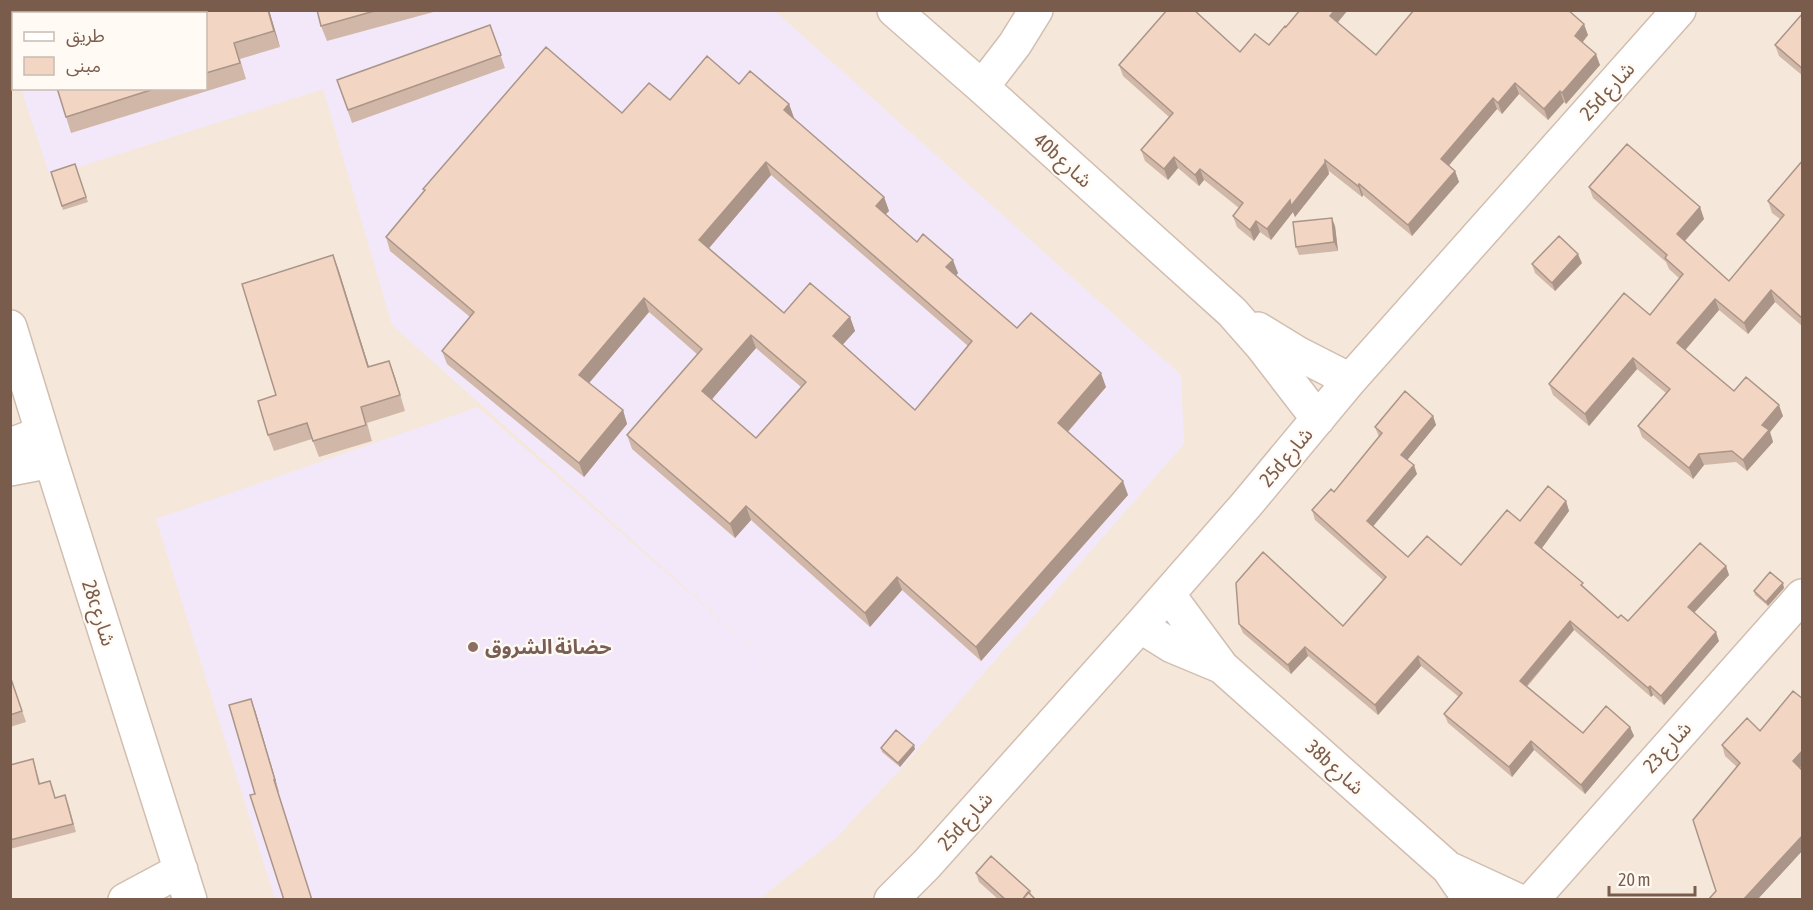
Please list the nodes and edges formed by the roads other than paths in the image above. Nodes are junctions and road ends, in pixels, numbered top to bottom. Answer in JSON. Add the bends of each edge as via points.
{"nodes":[{"id":1,"x":894,"y":10,"type":"edge"},
{"id":2,"x":1025,"y":10,"type":"edge"},
{"id":3,"x":1036,"y":10,"type":"edge"},
{"id":4,"x":1679,"y":10,"type":"edge"},
{"id":5,"x":973,"y":79,"type":"junction"},
{"id":6,"x":1232,"y":312,"type":"junction"},
{"id":7,"x":10,"y":327,"type":"edge"},
{"id":8,"x":1350,"y":380,"type":"junction"},
{"id":9,"x":1318,"y":419,"type":"junction"},
{"id":10,"x":10,"y":445,"type":"edge"},
{"id":11,"x":47,"y":447,"type":"junction"},
{"id":12,"x":10,"y":469,"type":"edge"},
{"id":13,"x":1168,"y":594,"type":"junction"},
{"id":14,"x":1803,"y":596,"type":"edge"},
{"id":15,"x":1140,"y":627,"type":"junction"},
{"id":16,"x":1222,"y":667,"type":"junction"},
{"id":17,"x":1448,"y":868,"type":"junction"},
{"id":18,"x":186,"y":885,"type":"edge"},
{"id":19,"x":125,"y":900,"type":"edge"},
{"id":20,"x":891,"y":900,"type":"edge"},
{"id":21,"x":1470,"y":900,"type":"edge"},
{"id":22,"x":1516,"y":900,"type":"edge"},
{"id":23,"x":1532,"y":900,"type":"edge"}],
"edges":[{"from":1,"to":5,"type":"street","name":"40b شارع"},
{"from":2,"to":5,"type":"street"},
{"from":3,"to":5,"type":"street","via":[[1015,44]]},
{"from":4,"to":8,"type":"street","name":"25d شارع"},
{"from":5,"to":6,"type":"street","name":"40b شارع"},
{"from":6,"to":8,"type":"street","name":"40b شارع"},
{"from":6,"to":9,"type":"street","name":"40b شارع"},
{"from":7,"to":11,"type":"street","name":"28c شارع"},
{"from":8,"to":9,"type":"street","name":"25d شارع"},
{"from":9,"to":13,"type":"street","name":"25d شارع"},
{"from":10,"to":11,"type":"street"},
{"from":11,"to":12,"type":"street"},
{"from":11,"to":18,"type":"street","name":"28c شارع"},
{"from":13,"to":15,"type":"street","name":"25d شارع"},
{"from":13,"to":16,"type":"street","name":"38b شارع"},
{"from":14,"to":23,"type":"street","name":"شارع 23"},
{"from":15,"to":16,"type":"street","name":"38b شارع","via":[[1172,646]]},
{"from":15,"to":20,"type":"street","name":"25d شارع"},
{"from":16,"to":17,"type":"street","name":"38b شارع"},
{"from":17,"to":21,"type":"street","name":"38b شارع"},
{"from":17,"to":22,"type":"street","name":"38b شارع"},
{"from":18,"to":19,"type":"street"}]}
